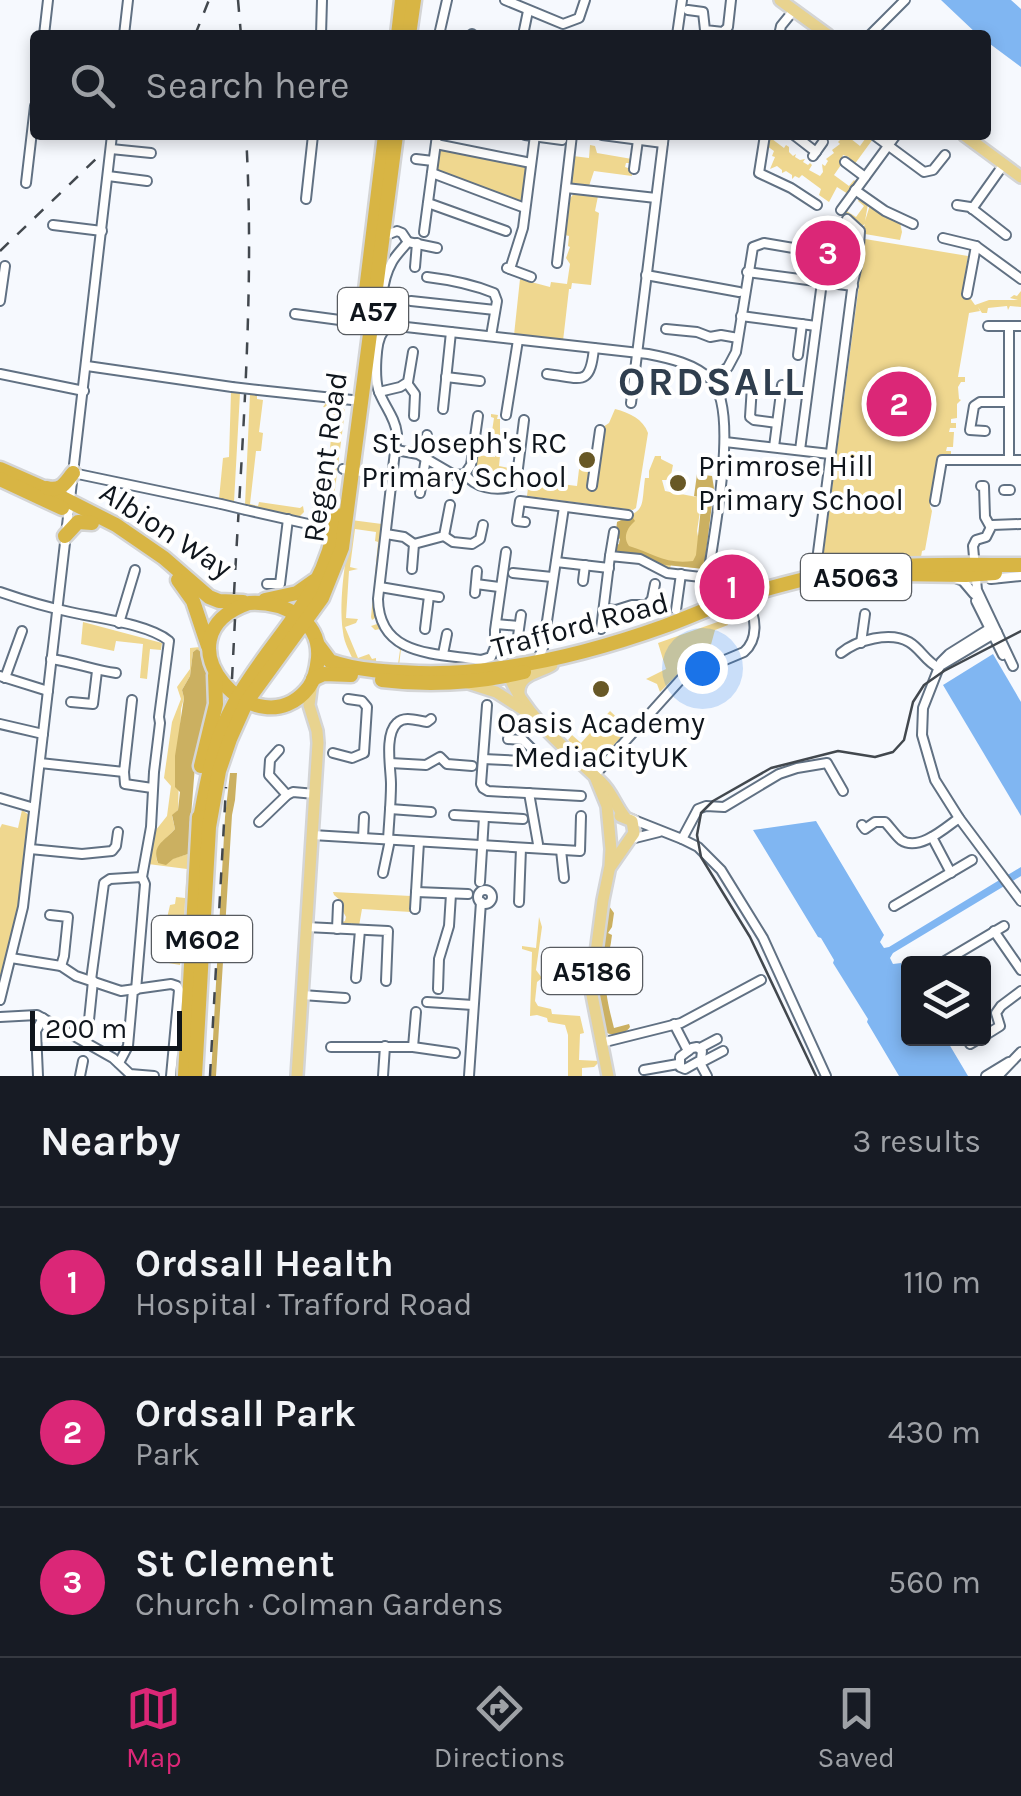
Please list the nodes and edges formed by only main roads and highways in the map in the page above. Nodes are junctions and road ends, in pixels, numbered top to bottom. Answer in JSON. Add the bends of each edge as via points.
{"nodes":[{"id":1,"x":402,"y":0,"type":"edge"},
{"id":2,"x":414,"y":0,"type":"edge"},
{"id":3,"x":780,"y":0,"type":"edge"},
{"id":4,"x":399,"y":30,"type":"edge"},
{"id":5,"x":410,"y":30,"type":"edge"},
{"id":6,"x":821,"y":30,"type":"edge"},
{"id":7,"x":385,"y":140,"type":"edge"},
{"id":8,"x":395,"y":140,"type":"edge"},
{"id":9,"x":971,"y":140,"type":"edge"},
{"id":10,"x":1021,"y":177,"type":"edge"},
{"id":11,"x":0,"y":469,"type":"edge"},
{"id":12,"x":348,"y":470,"type":"junction"},
{"id":13,"x":0,"y":480,"type":"edge"},
{"id":14,"x":42,"y":487,"type":"junction"},
{"id":15,"x":74,"y":507,"type":"junction"},
{"id":16,"x":92,"y":523,"type":"junction"},
{"id":17,"x":66,"y":536,"type":"road end"},
{"id":18,"x":328,"y":565,"type":"junction"},
{"id":19,"x":973,"y":571,"type":"junction"},
{"id":20,"x":1021,"y":571,"type":"edge"},
{"id":21,"x":252,"y":602,"type":"junction"},
{"id":22,"x":714,"y":611,"type":"junction"},
{"id":23,"x":301,"y":619,"type":"junction"},
{"id":24,"x":318,"y":644,"type":"junction"},
{"id":25,"x":210,"y":651,"type":"junction"},
{"id":26,"x":547,"y":658,"type":"junction"},
{"id":27,"x":503,"y":673,"type":"junction"},
{"id":28,"x":215,"y":674,"type":"junction"},
{"id":29,"x":312,"y":681,"type":"junction"},
{"id":30,"x":465,"y":682,"type":"junction"},
{"id":31,"x":519,"y":696,"type":"junction"},
{"id":32,"x":243,"y":705,"type":"junction"},
{"id":33,"x":274,"y":706,"type":"junction"},
{"id":34,"x":531,"y":715,"type":"junction"},
{"id":35,"x":312,"y":720,"type":"junction"},
{"id":36,"x":595,"y":777,"type":"junction"},
{"id":37,"x":626,"y":817,"type":"junction"},
{"id":38,"x":609,"y":823,"type":"junction"},
{"id":39,"x":199,"y":824,"type":"junction"},
{"id":40,"x":611,"y":838,"type":"junction"},
{"id":41,"x":629,"y":840,"type":"junction"},
{"id":42,"x":610,"y":866,"type":"junction"},
{"id":43,"x":185,"y":1076,"type":"edge"},
{"id":44,"x":195,"y":1076,"type":"edge"},
{"id":45,"x":297,"y":1076,"type":"edge"},
{"id":46,"x":608,"y":1076,"type":"edge"}],
"edges":[{"from":1,"to":4,"type":"highway"},
{"from":2,"to":5,"type":"highway"},
{"from":3,"to":6,"type":"main road"},
{"from":7,"to":12,"type":"highway","name":"Regent Road","number":"A57"},
{"from":8,"to":12,"type":"highway","name":"Regent Road","number":"A57"},
{"from":9,"to":10,"type":"main road"},
{"from":11,"to":14,"type":"highway","name":"Albion Way"},
{"from":12,"to":18,"type":"highway","name":"Regent Road","number":"A57"},
{"from":12,"to":18,"type":"highway","name":"Regent Road","number":"A57","via":[[342,548]]},
{"from":13,"to":15,"type":"highway","name":"Albion Way"},
{"from":14,"to":15,"type":"highway","name":"Albion Way"},
{"from":14,"to":15,"type":"highway","via":[[60,488],[73,473]]},
{"from":15,"to":16,"type":"highway","name":"Albion Way"},
{"from":15,"to":21,"type":"highway","name":"Albion Way","via":[[148,546],[208,598]]},
{"from":16,"to":17,"type":"highway","via":[[78,522]]},
{"from":16,"to":25,"type":"highway","name":"Albion Way","via":[[180,582]]},
{"from":18,"to":21,"type":"highway","via":[[302,592]]},
{"from":18,"to":23,"type":"highway","name":"Regent Road","number":"A57","via":[[322,598]]},
{"from":18,"to":24,"type":"highway","number":"A57"},
{"from":19,"to":20,"type":"highway","name":"Trafford Road","number":"A5063"},
{"from":19,"to":22,"type":"highway","name":"Trafford Road","number":"A5063","via":[[855,578]]},
{"from":19,"to":22,"type":"highway","name":"Trafford Road","number":"A5063","via":[[864,569],[811,578]]},
{"from":21,"to":23,"type":"highway","name":"Albion Way","via":[[282,606]]},
{"from":21,"to":25,"type":"highway","via":[[220,619]]},
{"from":22,"to":26,"type":"highway","name":"Trafford Road","number":"A5063"},
{"from":23,"to":24,"type":"highway"},
{"from":23,"to":32,"type":"highway","name":"Regent Road","number":"A57"},
{"from":24,"to":27,"type":"highway","name":"Trafford Road","number":"A5063","via":[[336,664]]},
{"from":24,"to":29,"type":"highway"},
{"from":25,"to":28,"type":"highway","name":"Albion Way"},
{"from":26,"to":27,"type":"highway","name":"Trafford Road","number":"A5063"},
{"from":26,"to":31,"type":"main road","via":[[520,681]]},
{"from":27,"to":30,"type":"highway","name":"Trafford Road","number":"A5063"},
{"from":27,"to":31,"type":"main road"},
{"from":27,"to":34,"type":"main road","number":"A5186","via":[[507,691]]},
{"from":28,"to":32,"type":"highway"},
{"from":28,"to":39,"type":"highway","name":"Albion Way","number":"M602"},
{"from":29,"to":30,"type":"highway","name":"Trafford Road","number":"A5063","via":[[332,673]]},
{"from":29,"to":33,"type":"highway","via":[[296,698]]},
{"from":29,"to":35,"type":"main road"},
{"from":30,"to":34,"type":"main road","number":"A5186"},
{"from":31,"to":34,"type":"main road"},
{"from":32,"to":33,"type":"highway"},
{"from":32,"to":39,"type":"highway","number":"M602","via":[[212,756]]},
{"from":32,"to":44,"type":"highway","number":"M602","via":[[212,802]]},
{"from":33,"to":35,"type":"main road"},
{"from":34,"to":36,"type":"main road","number":"A5186"},
{"from":35,"to":45,"type":"main road","via":[[318,738]]},
{"from":36,"to":37,"type":"main road","number":"A5186"},
{"from":36,"to":38,"type":"main road","number":"A5186"},
{"from":37,"to":38,"type":"main road"},
{"from":37,"to":41,"type":"main road","via":[[635,830]]},
{"from":38,"to":40,"type":"main road","number":"A5186"},
{"from":39,"to":43,"type":"highway","number":"M602"},
{"from":40,"to":41,"type":"main road"},
{"from":40,"to":42,"type":"main road","number":"A5186"},
{"from":41,"to":42,"type":"main road","number":"A5186"},
{"from":42,"to":46,"type":"main road","number":"A5186","via":[[591,986]]}]}
